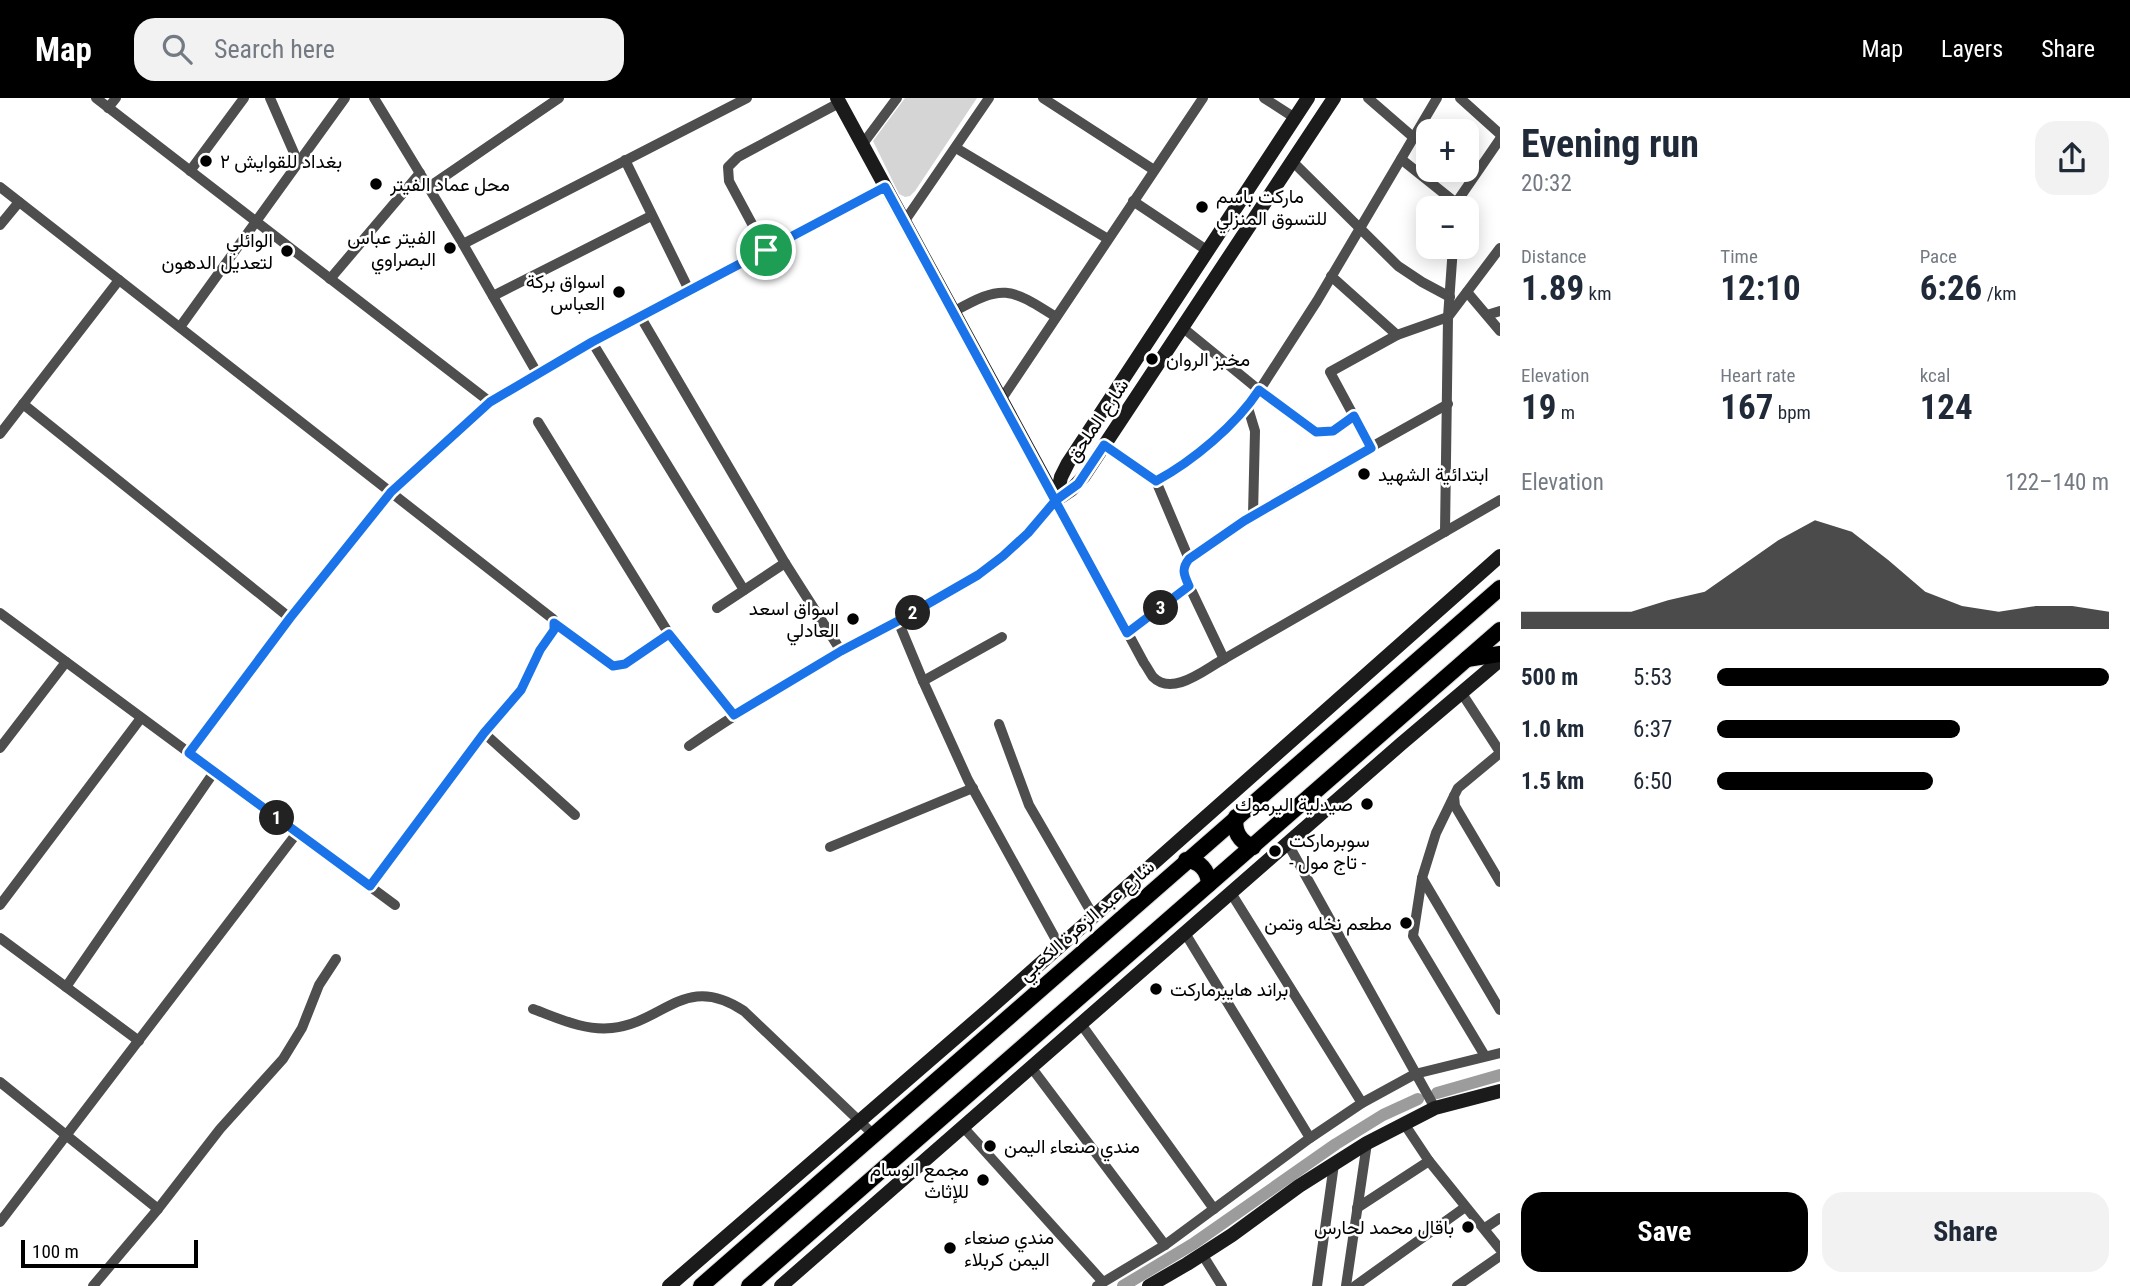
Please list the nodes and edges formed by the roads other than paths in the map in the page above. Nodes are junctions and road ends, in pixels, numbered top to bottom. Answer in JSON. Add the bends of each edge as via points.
{"nodes":[{"id":1,"x":96,"y":98,"type":"edge"},
{"id":2,"x":116,"y":98,"type":"edge"},
{"id":3,"x":244,"y":98,"type":"edge"},
{"id":4,"x":270,"y":98,"type":"edge"},
{"id":5,"x":345,"y":98,"type":"edge"},
{"id":6,"x":373,"y":98,"type":"edge"},
{"id":7,"x":559,"y":98,"type":"edge"},
{"id":8,"x":747,"y":98,"type":"edge"},
{"id":9,"x":897,"y":98,"type":"edge"},
{"id":10,"x":989,"y":98,"type":"edge"},
{"id":11,"x":1043,"y":98,"type":"edge"},
{"id":12,"x":1203,"y":98,"type":"edge"},
{"id":13,"x":1264,"y":98,"type":"edge"},
{"id":14,"x":1308,"y":98,"type":"edge"},
{"id":15,"x":1334,"y":98,"type":"edge"},
{"id":16,"x":1368,"y":98,"type":"edge"},
{"id":17,"x":1437,"y":98,"type":"edge"},
{"id":18,"x":1460,"y":98,"type":"edge"},
{"id":19,"x":838,"y":100,"type":"edge"},
{"id":20,"x":108,"y":108,"type":"junction"},
{"id":21,"x":1295,"y":118,"type":"junction"},
{"id":22,"x":1413,"y":136,"type":"junction"},
{"id":23,"x":1500,"y":136,"type":"edge"},
{"id":24,"x":862,"y":145,"type":"junction"},
{"id":25,"x":956,"y":148,"type":"junction"},
{"id":26,"x":1401,"y":159,"type":"junction"},
{"id":27,"x":625,"y":160,"type":"junction"},
{"id":28,"x":1292,"y":161,"type":"junction"},
{"id":29,"x":298,"y":162,"type":"junction"},
{"id":30,"x":1154,"y":170,"type":"junction"},
{"id":31,"x":190,"y":171,"type":"junction"},
{"id":32,"x":420,"y":173,"type":"junction"},
{"id":33,"x":0,"y":187,"type":"edge"},
{"id":34,"x":429,"y":187,"type":"junction"},
{"id":35,"x":885,"y":187,"type":"junction"},
{"id":36,"x":1444,"y":196,"type":"edge"},
{"id":37,"x":1462,"y":196,"type":"edge"},
{"id":38,"x":1133,"y":201,"type":"junction"},
{"id":39,"x":19,"y":202,"type":"junction"},
{"id":40,"x":651,"y":216,"type":"junction"},
{"id":41,"x":254,"y":222,"type":"junction"},
{"id":42,"x":904,"y":222,"type":"junction"},
{"id":43,"x":0,"y":225,"type":"edge"},
{"id":44,"x":1360,"y":228,"type":"junction"},
{"id":45,"x":1108,"y":239,"type":"junction"},
{"id":46,"x":463,"y":244,"type":"junction"},
{"id":47,"x":1500,"y":248,"type":"edge"},
{"id":48,"x":766,"y":250,"type":"junction"},
{"id":49,"x":1208,"y":251,"type":"junction"},
{"id":50,"x":1452,"y":259,"type":"edge"},
{"id":51,"x":1331,"y":276,"type":"junction"},
{"id":52,"x":330,"y":279,"type":"junction"},
{"id":53,"x":119,"y":280,"type":"junction"},
{"id":54,"x":689,"y":290,"type":"junction"},
{"id":55,"x":1467,"y":292,"type":"junction"},
{"id":56,"x":493,"y":296,"type":"junction"},
{"id":57,"x":1450,"y":297,"type":"junction"},
{"id":58,"x":1500,"y":310,"type":"edge"},
{"id":59,"x":953,"y":312,"type":"junction"},
{"id":60,"x":1487,"y":315,"type":"junction"},
{"id":61,"x":640,"y":316,"type":"junction"},
{"id":62,"x":1056,"y":317,"type":"junction"},
{"id":63,"x":1448,"y":317,"type":"junction"},
{"id":64,"x":180,"y":327,"type":"junction"},
{"id":65,"x":1182,"y":327,"type":"junction"},
{"id":66,"x":1500,"y":331,"type":"edge"},
{"id":67,"x":1397,"y":335,"type":"junction"},
{"id":68,"x":592,"y":342,"type":"junction"},
{"id":69,"x":537,"y":373,"type":"junction"},
{"id":70,"x":1259,"y":390,"type":"junction"},
{"id":71,"x":1001,"y":400,"type":"junction"},
{"id":72,"x":490,"y":402,"type":"junction"},
{"id":73,"x":23,"y":404,"type":"junction"},
{"id":74,"x":1448,"y":404,"type":"junction"},
{"id":75,"x":1248,"y":408,"type":"junction"},
{"id":76,"x":1354,"y":416,"type":"junction"},
{"id":77,"x":538,"y":422,"type":"dead end"},
{"id":78,"x":0,"y":435,"type":"edge"},
{"id":79,"x":1104,"y":445,"type":"junction"},
{"id":80,"x":1371,"y":448,"type":"junction"},
{"id":81,"x":1156,"y":481,"type":"junction"},
{"id":82,"x":391,"y":492,"type":"junction"},
{"id":83,"x":1056,"y":500,"type":"junction"},
{"id":84,"x":1500,"y":500,"type":"edge"},
{"id":85,"x":1253,"y":515,"type":"junction"},
{"id":86,"x":1445,"y":532,"type":"junction"},
{"id":87,"x":1500,"y":556,"type":"edge"},
{"id":88,"x":1189,"y":559,"type":"junction"},
{"id":89,"x":785,"y":563,"type":"junction"},
{"id":90,"x":1189,"y":586,"type":"junction"},
{"id":91,"x":1500,"y":588,"type":"edge"},
{"id":92,"x":744,"y":590,"type":"junction"},
{"id":93,"x":718,"y":608,"type":"dead end"},
{"id":94,"x":0,"y":614,"type":"edge"},
{"id":95,"x":290,"y":618,"type":"junction"},
{"id":96,"x":898,"y":621,"type":"junction"},
{"id":97,"x":554,"y":623,"type":"junction"},
{"id":98,"x":1500,"y":630,"type":"edge"},
{"id":99,"x":1127,"y":633,"type":"junction"},
{"id":100,"x":669,"y":634,"type":"junction"},
{"id":101,"x":1002,"y":637,"type":"dead end"},
{"id":102,"x":841,"y":651,"type":"junction"},
{"id":103,"x":1500,"y":654,"type":"edge"},
{"id":104,"x":1224,"y":659,"type":"junction"},
{"id":105,"x":1467,"y":659,"type":"junction"},
{"id":106,"x":1500,"y":660,"type":"edge"},
{"id":107,"x":66,"y":662,"type":"junction"},
{"id":108,"x":923,"y":681,"type":"junction"},
{"id":109,"x":1461,"y":692,"type":"junction"},
{"id":110,"x":734,"y":715,"type":"junction"},
{"id":111,"x":141,"y":718,"type":"junction"},
{"id":112,"x":999,"y":724,"type":"dead end"},
{"id":113,"x":484,"y":733,"type":"junction"},
{"id":114,"x":689,"y":746,"type":"dead end"},
{"id":115,"x":0,"y":748,"type":"edge"},
{"id":116,"x":189,"y":753,"type":"junction"},
{"id":117,"x":1500,"y":753,"type":"edge"},
{"id":118,"x":214,"y":772,"type":"junction"},
{"id":119,"x":973,"y":788,"type":"junction"},
{"id":120,"x":1454,"y":796,"type":"junction"},
{"id":121,"x":575,"y":815,"type":"dead end"},
{"id":122,"x":1236,"y":817,"type":"junction"},
{"id":123,"x":297,"y":833,"type":"junction"},
{"id":124,"x":1288,"y":844,"type":"junction"},
{"id":125,"x":830,"y":846,"type":"dead end"},
{"id":126,"x":1253,"y":847,"type":"junction"},
{"id":127,"x":1186,"y":860,"type":"junction"},
{"id":128,"x":1422,"y":878,"type":"junction"},
{"id":129,"x":1500,"y":882,"type":"edge"},
{"id":130,"x":1209,"y":884,"type":"junction"},
{"id":131,"x":370,"y":886,"type":"junction"},
{"id":132,"x":1231,"y":894,"type":"junction"},
{"id":133,"x":0,"y":905,"type":"edge"},
{"id":134,"x":395,"y":905,"type":"dead end"},
{"id":135,"x":1094,"y":917,"type":"junction"},
{"id":136,"x":1185,"y":933,"type":"junction"},
{"id":137,"x":0,"y":938,"type":"edge"},
{"id":138,"x":1060,"y":947,"type":"junction"},
{"id":139,"x":336,"y":959,"type":"dead end"},
{"id":140,"x":66,"y":987,"type":"junction"},
{"id":141,"x":533,"y":1009,"type":"dead end"},
{"id":142,"x":1500,"y":1010,"type":"edge"},
{"id":143,"x":1082,"y":1024,"type":"junction"},
{"id":144,"x":139,"y":1041,"type":"junction"},
{"id":145,"x":1500,"y":1053,"type":"edge"},
{"id":146,"x":1485,"y":1056,"type":"junction"},
{"id":147,"x":1031,"y":1067,"type":"junction"},
{"id":148,"x":1415,"y":1074,"type":"junction"},
{"id":149,"x":1,"y":1084,"type":"edge"},
{"id":150,"x":1500,"y":1091,"type":"edge"},
{"id":151,"x":1362,"y":1103,"type":"junction"},
{"id":152,"x":1435,"y":1108,"type":"junction"},
{"id":153,"x":859,"y":1120,"type":"junction"},
{"id":154,"x":1405,"y":1125,"type":"junction"},
{"id":155,"x":964,"y":1128,"type":"junction"},
{"id":156,"x":68,"y":1135,"type":"junction"},
{"id":157,"x":874,"y":1135,"type":"junction"},
{"id":158,"x":1310,"y":1138,"type":"junction"},
{"id":159,"x":1367,"y":1143,"type":"junction"},
{"id":160,"x":1429,"y":1161,"type":"junction"},
{"id":161,"x":1334,"y":1164,"type":"junction"},
{"id":162,"x":1357,"y":1208,"type":"junction"},
{"id":163,"x":1465,"y":1208,"type":"junction"},
{"id":164,"x":158,"y":1209,"type":"junction"},
{"id":165,"x":1214,"y":1209,"type":"junction"},
{"id":166,"x":1500,"y":1218,"type":"edge"},
{"id":167,"x":0,"y":1222,"type":"edge"},
{"id":168,"x":1485,"y":1228,"type":"junction"},
{"id":169,"x":1165,"y":1245,"type":"junction"},
{"id":170,"x":1500,"y":1249,"type":"edge"},
{"id":171,"x":1202,"y":1254,"type":"junction"},
{"id":172,"x":1500,"y":1255,"type":"edge"},
{"id":173,"x":1100,"y":1284,"type":"edge"},
{"id":174,"x":1152,"y":1285,"type":"edge"},
{"id":175,"x":93,"y":1286,"type":"edge"},
{"id":176,"x":669,"y":1286,"type":"edge"},
{"id":177,"x":701,"y":1286,"type":"edge"},
{"id":178,"x":749,"y":1286,"type":"edge"},
{"id":179,"x":781,"y":1286,"type":"edge"},
{"id":180,"x":1222,"y":1286,"type":"edge"},
{"id":181,"x":1317,"y":1286,"type":"edge"},
{"id":182,"x":1346,"y":1286,"type":"edge"},
{"id":183,"x":1355,"y":1286,"type":"edge"},
{"id":184,"x":1457,"y":1286,"type":"edge"}],
"edges":[{"from":1,"to":20,"type":"street"},
{"from":2,"to":20,"type":"street"},
{"from":3,"to":31,"type":"street"},
{"from":4,"to":29,"type":"street"},
{"from":5,"to":29,"type":"street"},
{"from":6,"to":32,"type":"street"},
{"from":7,"to":34,"type":"street"},
{"from":8,"to":27,"type":"street"},
{"from":9,"to":24,"type":"street"},
{"from":10,"to":25,"type":"street"},
{"from":11,"to":30,"type":"street"},
{"from":12,"to":30,"type":"street"},
{"from":13,"to":21,"type":"street"},
{"from":14,"to":21,"type":"street","name":"شارع الملحق"},
{"from":15,"to":28,"type":"street","name":"شارع الملحق"},
{"from":16,"to":22,"type":"street"},
{"from":17,"to":22,"type":"street"},
{"from":18,"to":23,"type":"street"},
{"from":19,"to":24,"type":"street"},
{"from":19,"to":48,"type":"street","via":[[728,167],[729,181]]},
{"from":20,"to":31,"type":"street"},
{"from":21,"to":49,"type":"street","name":"شارع الملحق"},
{"from":22,"to":26,"type":"street"},
{"from":23,"to":37,"type":"street"},
{"from":24,"to":35,"type":"street"},
{"from":25,"to":42,"type":"street"},
{"from":25,"to":45,"type":"street"},
{"from":26,"to":36,"type":"street"},
{"from":26,"to":44,"type":"street"},
{"from":27,"to":40,"type":"street"},
{"from":27,"to":46,"type":"street"},
{"from":28,"to":44,"type":"street"},
{"from":28,"to":65,"type":"street","name":"شارع الملحق"},
{"from":29,"to":41,"type":"street"},
{"from":30,"to":38,"type":"street"},
{"from":31,"to":41,"type":"street"},
{"from":32,"to":34,"type":"street"},
{"from":32,"to":52,"type":"street"},
{"from":33,"to":39,"type":"street"},
{"from":34,"to":46,"type":"street"},
{"from":35,"to":42,"type":"street"},
{"from":35,"to":48,"type":"street"},
{"from":38,"to":45,"type":"street"},
{"from":38,"to":49,"type":"street"},
{"from":39,"to":43,"type":"street"},
{"from":39,"to":53,"type":"street"},
{"from":40,"to":54,"type":"street"},
{"from":40,"to":56,"type":"street"},
{"from":41,"to":52,"type":"street"},
{"from":41,"to":64,"type":"street"},
{"from":42,"to":59,"type":"street"},
{"from":44,"to":51,"type":"street"},
{"from":44,"to":57,"type":"street","via":[[1398,266]]},
{"from":45,"to":62,"type":"street"},
{"from":46,"to":56,"type":"street"},
{"from":47,"to":55,"type":"street"},
{"from":48,"to":54,"type":"street"},
{"from":49,"to":83,"type":"street","name":"شارع الملحق","via":[[1068,463]]},
{"from":50,"to":57,"type":"street"},
{"from":51,"to":67,"type":"street"},
{"from":51,"to":70,"type":"street"},
{"from":52,"to":72,"type":"street"},
{"from":53,"to":64,"type":"street"},
{"from":53,"to":73,"type":"street"},
{"from":54,"to":61,"type":"street"},
{"from":55,"to":60,"type":"street"},
{"from":55,"to":63,"type":"street"},
{"from":56,"to":69,"type":"street"},
{"from":57,"to":63,"type":"street"},
{"from":58,"to":60,"type":"street"},
{"from":59,"to":62,"type":"street","via":[[989,293],[1004,292],[1025,297]]},
{"from":59,"to":71,"type":"street"},
{"from":60,"to":66,"type":"street"},
{"from":61,"to":68,"type":"street"},
{"from":61,"to":89,"type":"street"},
{"from":62,"to":71,"type":"street"},
{"from":63,"to":67,"type":"street"},
{"from":63,"to":74,"type":"street"},
{"from":64,"to":82,"type":"street"},
{"from":65,"to":70,"type":"street"},
{"from":65,"to":79,"type":"street","name":"شارع الملحق"},
{"from":67,"to":76,"type":"street","via":[[1330,372]]},
{"from":68,"to":69,"type":"street"},
{"from":68,"to":92,"type":"street"},
{"from":69,"to":72,"type":"street"},
{"from":70,"to":75,"type":"street"},
{"from":70,"to":76,"type":"street","via":[[1316,432],[1333,431]]},
{"from":71,"to":83,"type":"street"},
{"from":72,"to":82,"type":"street"},
{"from":73,"to":78,"type":"street"},
{"from":73,"to":95,"type":"street"},
{"from":74,"to":80,"type":"street"},
{"from":74,"to":86,"type":"street"},
{"from":75,"to":81,"type":"street","via":[[1191,460]]},
{"from":75,"to":85,"type":"street","via":[[1255,431]]},
{"from":76,"to":80,"type":"street"},
{"from":77,"to":100,"type":"street"},
{"from":79,"to":81,"type":"street"},
{"from":79,"to":83,"type":"street","name":"شارع الملحق","via":[[1078,484]]},
{"from":80,"to":85,"type":"street"},
{"from":81,"to":88,"type":"street"},
{"from":82,"to":95,"type":"street"},
{"from":82,"to":97,"type":"street"},
{"from":83,"to":96,"type":"street","via":[[1003,556]]},
{"from":83,"to":99,"type":"street"},
{"from":84,"to":86,"type":"street"},
{"from":85,"to":88,"type":"street"},
{"from":86,"to":104,"type":"street"},
{"from":87,"to":135,"type":"street"},
{"from":88,"to":90,"type":"street","via":[[1183,573]]},
{"from":89,"to":92,"type":"street"},
{"from":89,"to":102,"type":"street"},
{"from":90,"to":99,"type":"street"},
{"from":90,"to":104,"type":"street"},
{"from":91,"to":122,"type":"main road","name":"شارع عبد الزهرة الكعبي"},
{"from":92,"to":93,"type":"street"},
{"from":94,"to":107,"type":"street"},
{"from":95,"to":116,"type":"street"},
{"from":96,"to":102,"type":"street"},
{"from":96,"to":108,"type":"street"},
{"from":97,"to":100,"type":"street","via":[[613,666],[625,664]]},
{"from":97,"to":113,"type":"street","via":[[521,690]]},
{"from":98,"to":105,"type":"main road"},
{"from":99,"to":104,"type":"street","via":[[1154,678],[1170,685]]},
{"from":100,"to":110,"type":"street"},
{"from":101,"to":108,"type":"street"},
{"from":102,"to":110,"type":"street"},
{"from":103,"to":105,"type":"main road"},
{"from":105,"to":126,"type":"main road"},
{"from":106,"to":109,"type":"street"},
{"from":107,"to":111,"type":"street"},
{"from":107,"to":115,"type":"street"},
{"from":108,"to":119,"type":"street"},
{"from":109,"to":117,"type":"street"},
{"from":109,"to":124,"type":"street"},
{"from":110,"to":114,"type":"street"},
{"from":111,"to":116,"type":"street"},
{"from":111,"to":133,"type":"street"},
{"from":112,"to":135,"type":"street","via":[[1029,804]]},
{"from":113,"to":121,"type":"street"},
{"from":113,"to":131,"type":"street"},
{"from":116,"to":118,"type":"street"},
{"from":117,"to":120,"type":"street"},
{"from":118,"to":123,"type":"street"},
{"from":118,"to":140,"type":"street"},
{"from":119,"to":125,"type":"street"},
{"from":119,"to":138,"type":"street"},
{"from":120,"to":128,"type":"street"},
{"from":120,"to":129,"type":"street","via":[[1455,806]]},
{"from":122,"to":126,"type":"main road","via":[[1238,835]]},
{"from":122,"to":127,"type":"main road","name":"شارع عبد الزهرة الكعبي"},
{"from":123,"to":131,"type":"street"},
{"from":123,"to":144,"type":"street"},
{"from":124,"to":132,"type":"street"},
{"from":124,"to":148,"type":"street"},
{"from":126,"to":130,"type":"main road"},
{"from":127,"to":130,"type":"main road","via":[[1203,867]]},
{"from":127,"to":157,"type":"main road","name":"شارع عبد الزهرة الكعبي"},
{"from":128,"to":142,"type":"street"},
{"from":128,"to":146,"type":"street","via":[[1413,936]]},
{"from":130,"to":178,"type":"main road"},
{"from":131,"to":134,"type":"street"},
{"from":132,"to":136,"type":"street"},
{"from":132,"to":151,"type":"street"},
{"from":135,"to":138,"type":"street"},
{"from":136,"to":143,"type":"street"},
{"from":136,"to":158,"type":"street"},
{"from":137,"to":140,"type":"street"},
{"from":138,"to":153,"type":"street"},
{"from":139,"to":164,"type":"street","via":[[283,1059],[220,1129]]},
{"from":140,"to":144,"type":"street"},
{"from":141,"to":153,"type":"street","via":[[573,1024],[604,1029],[636,1022],[689,998],[727,1001],[744,1011]]},
{"from":143,"to":147,"type":"street"},
{"from":143,"to":165,"type":"street"},
{"from":144,"to":156,"type":"street"},
{"from":145,"to":146,"type":"street"},
{"from":146,"to":148,"type":"street"},
{"from":147,"to":155,"type":"street"},
{"from":147,"to":169,"type":"street"},
{"from":148,"to":151,"type":"street"},
{"from":148,"to":152,"type":"street"},
{"from":149,"to":156,"type":"street"},
{"from":150,"to":152,"type":"street"},
{"from":151,"to":158,"type":"street"},
{"from":152,"to":154,"type":"street"},
{"from":153,"to":157,"type":"street"},
{"from":153,"to":176,"type":"street"},
{"from":154,"to":159,"type":"street"},
{"from":154,"to":160,"type":"street"},
{"from":155,"to":173,"type":"street"},
{"from":155,"to":179,"type":"street"},
{"from":156,"to":164,"type":"street"},
{"from":156,"to":167,"type":"street"},
{"from":157,"to":177,"type":"main road","name":"شارع عبد الزهرة الكعبي"},
{"from":158,"to":165,"type":"street"},
{"from":159,"to":161,"type":"street"},
{"from":159,"to":162,"type":"street"},
{"from":160,"to":162,"type":"street"},
{"from":160,"to":163,"type":"street"},
{"from":161,"to":171,"type":"street"},
{"from":161,"to":181,"type":"street"},
{"from":162,"to":182,"type":"street"},
{"from":163,"to":168,"type":"street"},
{"from":163,"to":183,"type":"street"},
{"from":164,"to":175,"type":"street"},
{"from":165,"to":169,"type":"street"},
{"from":166,"to":168,"type":"street"},
{"from":168,"to":170,"type":"street"},
{"from":169,"to":173,"type":"street"},
{"from":171,"to":174,"type":"street"},
{"from":171,"to":180,"type":"street"},
{"from":172,"to":184,"type":"street"}]}
